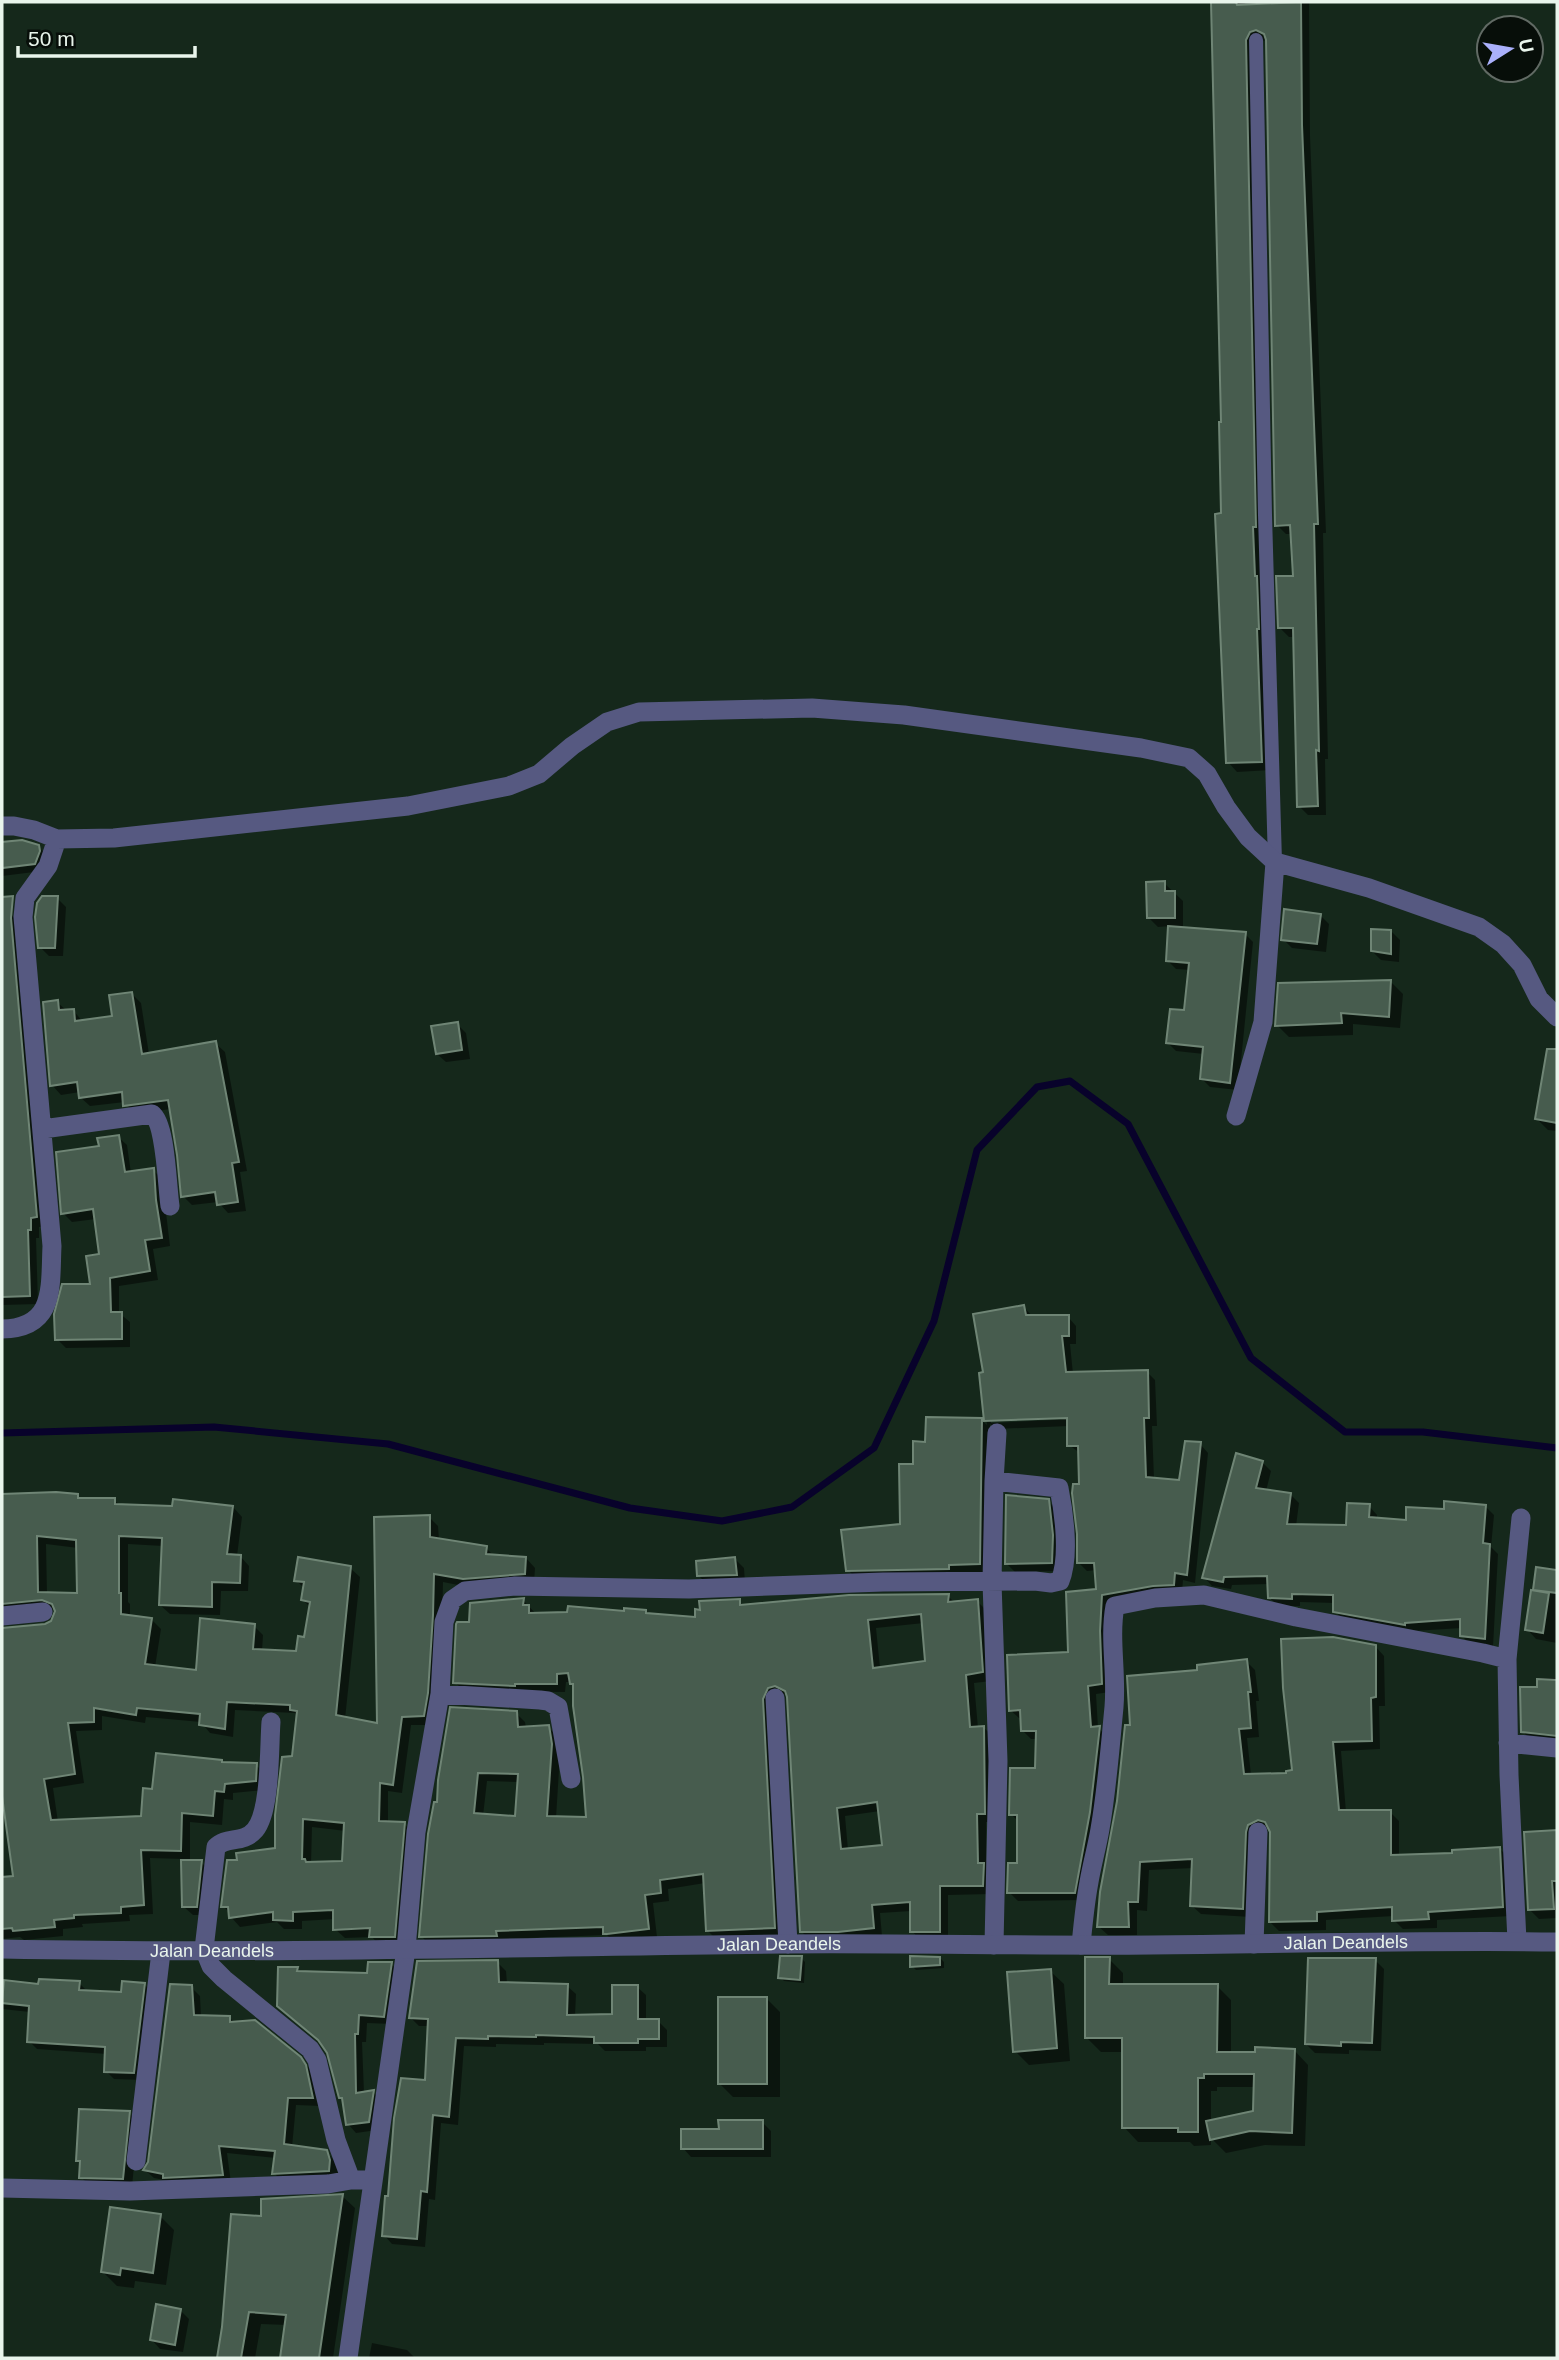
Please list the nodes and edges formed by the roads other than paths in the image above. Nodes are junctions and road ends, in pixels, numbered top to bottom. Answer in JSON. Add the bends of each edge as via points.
{"nodes":[{"id":1,"x":1256,"y":40,"type":"dead end"},
{"id":2,"x":2,"y":826,"type":"edge"},
{"id":3,"x":57,"y":839,"type":"junction"},
{"id":4,"x":1275,"y":863,"type":"junction"},
{"id":5,"x":1557,"y":1017,"type":"edge"},
{"id":6,"x":1236,"y":1116,"type":"dead end"},
{"id":7,"x":43,"y":1129,"type":"junction"},
{"id":8,"x":170,"y":1206,"type":"dead end"},
{"id":9,"x":2,"y":1329,"type":"edge"},
{"id":10,"x":997,"y":1433,"type":"dead end"},
{"id":11,"x":994,"y":1481,"type":"junction"},
{"id":12,"x":1521,"y":1518,"type":"dead end"},
{"id":13,"x":992,"y":1582,"type":"junction"},
{"id":14,"x":43,"y":1612,"type":"dead end"},
{"id":15,"x":2,"y":1616,"type":"edge"},
{"id":16,"x":1507,"y":1659,"type":"junction"},
{"id":17,"x":440,"y":1694,"type":"junction"},
{"id":18,"x":775,"y":1698,"type":"dead end"},
{"id":19,"x":271,"y":1722,"type":"dead end"},
{"id":20,"x":1508,"y":1743,"type":"junction"},
{"id":21,"x":1557,"y":1748,"type":"edge"},
{"id":22,"x":571,"y":1779,"type":"dead end"},
{"id":23,"x":1258,"y":1832,"type":"dead end"},
{"id":24,"x":1517,"y":1941,"type":"junction"},
{"id":25,"x":1557,"y":1942,"type":"edge"},
{"id":26,"x":788,"y":1944,"type":"junction"},
{"id":27,"x":1254,"y":1944,"type":"junction"},
{"id":28,"x":994,"y":1945,"type":"junction"},
{"id":29,"x":1081,"y":1945,"type":"junction"},
{"id":30,"x":2,"y":1949,"type":"edge"},
{"id":31,"x":204,"y":1949,"type":"junction"},
{"id":32,"x":406,"y":1950,"type":"junction"},
{"id":33,"x":161,"y":1952,"type":"junction"},
{"id":34,"x":136,"y":2161,"type":"dead end"},
{"id":35,"x":351,"y":2180,"type":"junction"},
{"id":36,"x":373,"y":2180,"type":"junction"},
{"id":37,"x":2,"y":2188,"type":"edge"},
{"id":38,"x":348,"y":2358,"type":"edge"}],
"edges":[{"from":1,"to":4,"type":"lane"},
{"from":2,"to":3,"type":"street"},
{"from":3,"to":4,"type":"street","via":[[114,838],[408,806],[509,786],[539,774],[607,722],[639,712],[812,708],[904,715],[1189,758],[1207,774],[1248,837]]},
{"from":3,"to":7,"type":"street","via":[[48,866],[25,898],[23,917]]},
{"from":4,"to":5,"type":"street","via":[[1368,888],[1479,927],[1522,965],[1539,999]]},
{"from":4,"to":6,"type":"street","via":[[1263,1022]]},
{"from":7,"to":8,"type":"street","via":[[152,1114],[160,1130]]},
{"from":7,"to":9,"type":"street","via":[[52,1246],[50,1292],[34,1322]]},
{"from":10,"to":11,"type":"street"},
{"from":11,"to":13,"type":"street"},
{"from":11,"to":13,"type":"street","via":[[1059,1488],[1065,1569],[1060,1581],[1051,1583]]},
{"from":12,"to":16,"type":"street"},
{"from":13,"to":17,"type":"street","via":[[689,1589],[514,1586],[465,1591],[452,1600],[444,1622]]},
{"from":13,"to":28,"type":"street","via":[[998,1761]]},
{"from":14,"to":15,"type":"street"},
{"from":16,"to":20,"type":"street"},
{"from":16,"to":29,"type":"street","via":[[1204,1595],[1115,1606],[1113,1715]]},
{"from":17,"to":22,"type":"street","via":[[540,1700],[558,1707]]},
{"from":17,"to":32,"type":"street","via":[[416,1832]]},
{"from":18,"to":26,"type":"street"},
{"from":19,"to":31,"type":"street","via":[[265,1808],[255,1830],[216,1847]]},
{"from":20,"to":21,"type":"street"},
{"from":20,"to":24,"type":"street"},
{"from":23,"to":27,"type":"street"},
{"from":24,"to":25,"type":"street","name":"Jalan Deandels"},
{"from":24,"to":27,"type":"street","name":"Jalan Deandels"},
{"from":26,"to":28,"type":"street","name":"Jalan Deandels"},
{"from":26,"to":32,"type":"street","name":"Jalan Deandels"},
{"from":27,"to":29,"type":"street","name":"Jalan Deandels"},
{"from":28,"to":29,"type":"street","name":"Jalan Deandels"},
{"from":30,"to":33,"type":"street","name":"Jalan Deandels"},
{"from":31,"to":32,"type":"street","name":"Jalan Deandels"},
{"from":31,"to":33,"type":"street","name":"Jalan Deandels"},
{"from":31,"to":35,"type":"street","via":[[211,1966],[310,2049]]},
{"from":32,"to":36,"type":"street"},
{"from":33,"to":34,"type":"street"},
{"from":35,"to":36,"type":"street"},
{"from":35,"to":37,"type":"street","via":[[130,2191]]},
{"from":36,"to":38,"type":"street"}]}
